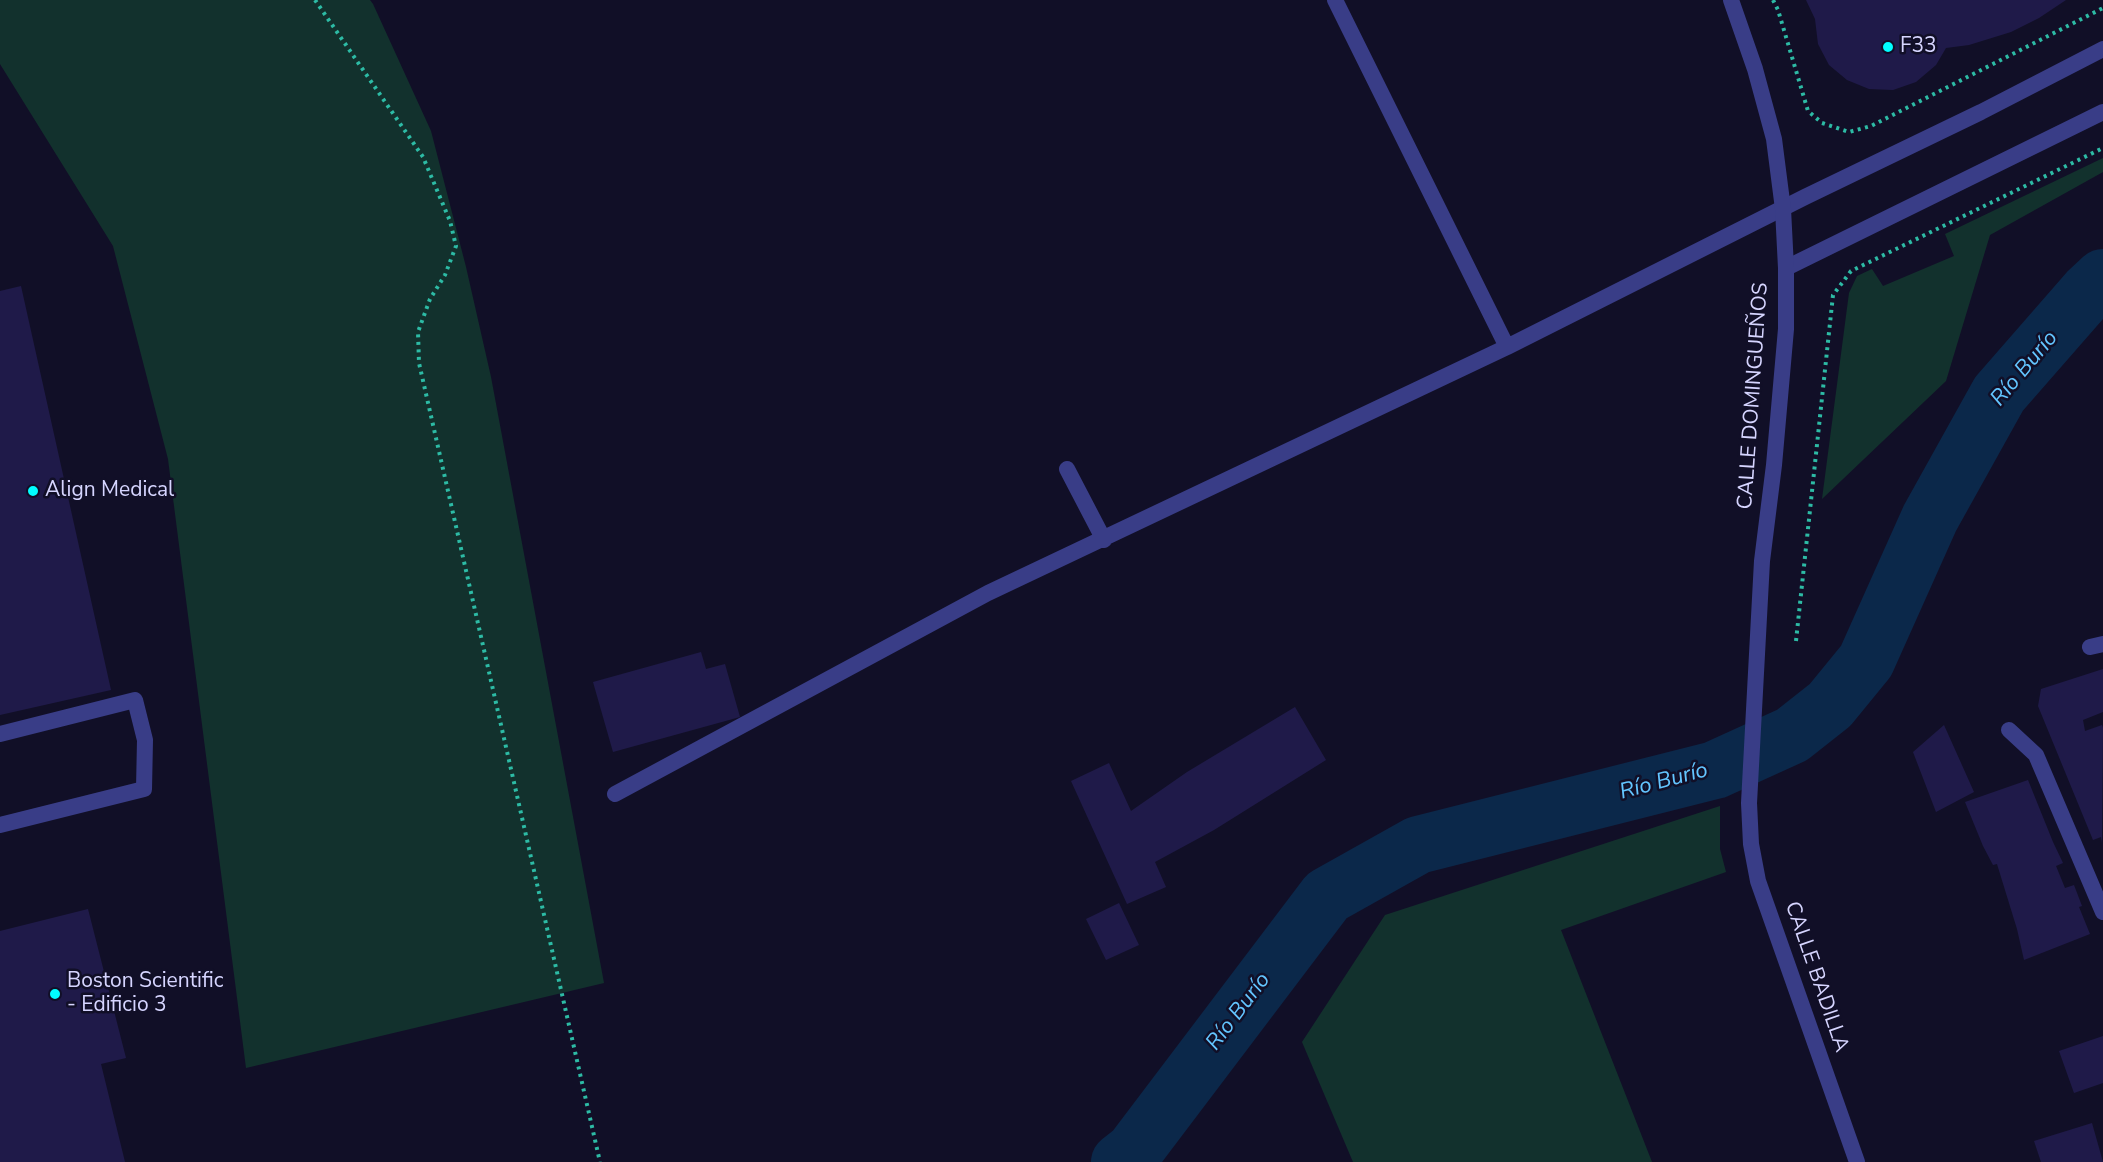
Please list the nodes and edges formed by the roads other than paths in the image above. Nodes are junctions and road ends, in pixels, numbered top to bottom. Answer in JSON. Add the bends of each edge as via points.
{"nodes":[{"id":1,"x":1335,"y":0,"type":"edge"},
{"id":2,"x":1731,"y":0,"type":"edge"},
{"id":3,"x":2103,"y":49,"type":"edge"},
{"id":4,"x":2103,"y":112,"type":"edge"},
{"id":5,"x":1783,"y":209,"type":"junction"},
{"id":6,"x":1786,"y":268,"type":"junction"},
{"id":7,"x":1507,"y":347,"type":"junction"},
{"id":8,"x":1066,"y":469,"type":"dead end"},
{"id":9,"x":1104,"y":540,"type":"junction"},
{"id":10,"x":2009,"y":730,"type":"dead end"},
{"id":11,"x":0,"y":734,"type":"edge"},
{"id":12,"x":615,"y":794,"type":"dead end"},
{"id":13,"x":1749,"y":803,"type":"joint"},
{"id":14,"x":0,"y":825,"type":"edge"},
{"id":15,"x":2103,"y":912,"type":"edge"},
{"id":16,"x":1857,"y":1162,"type":"edge"}],
"edges":[{"from":1,"to":7,"type":"street"},
{"from":2,"to":5,"type":"street","name":"CALLE DOMINGUEÑOS","via":[[1774,139]]},
{"from":3,"to":5,"type":"street"},
{"from":4,"to":6,"type":"street"},
{"from":5,"to":6,"type":"street","name":"CALLE DOMINGUEÑOS"},
{"from":5,"to":7,"type":"street"},
{"from":6,"to":13,"type":"street","name":"CALLE DOMINGUEÑOS","via":[[1786,329],[1762,561]]},
{"from":7,"to":9,"type":"street"},
{"from":8,"to":9,"type":"street"},
{"from":9,"to":12,"type":"street","via":[[988,593]]},
{"from":10,"to":15,"type":"street","via":[[2036,755]]},
{"from":11,"to":14,"type":"street","via":[[135,700],[145,740],[144,789]]},
{"from":13,"to":16,"type":"street","name":"CALLE BADILLA","via":[[1750,844],[1758,881]]}]}
